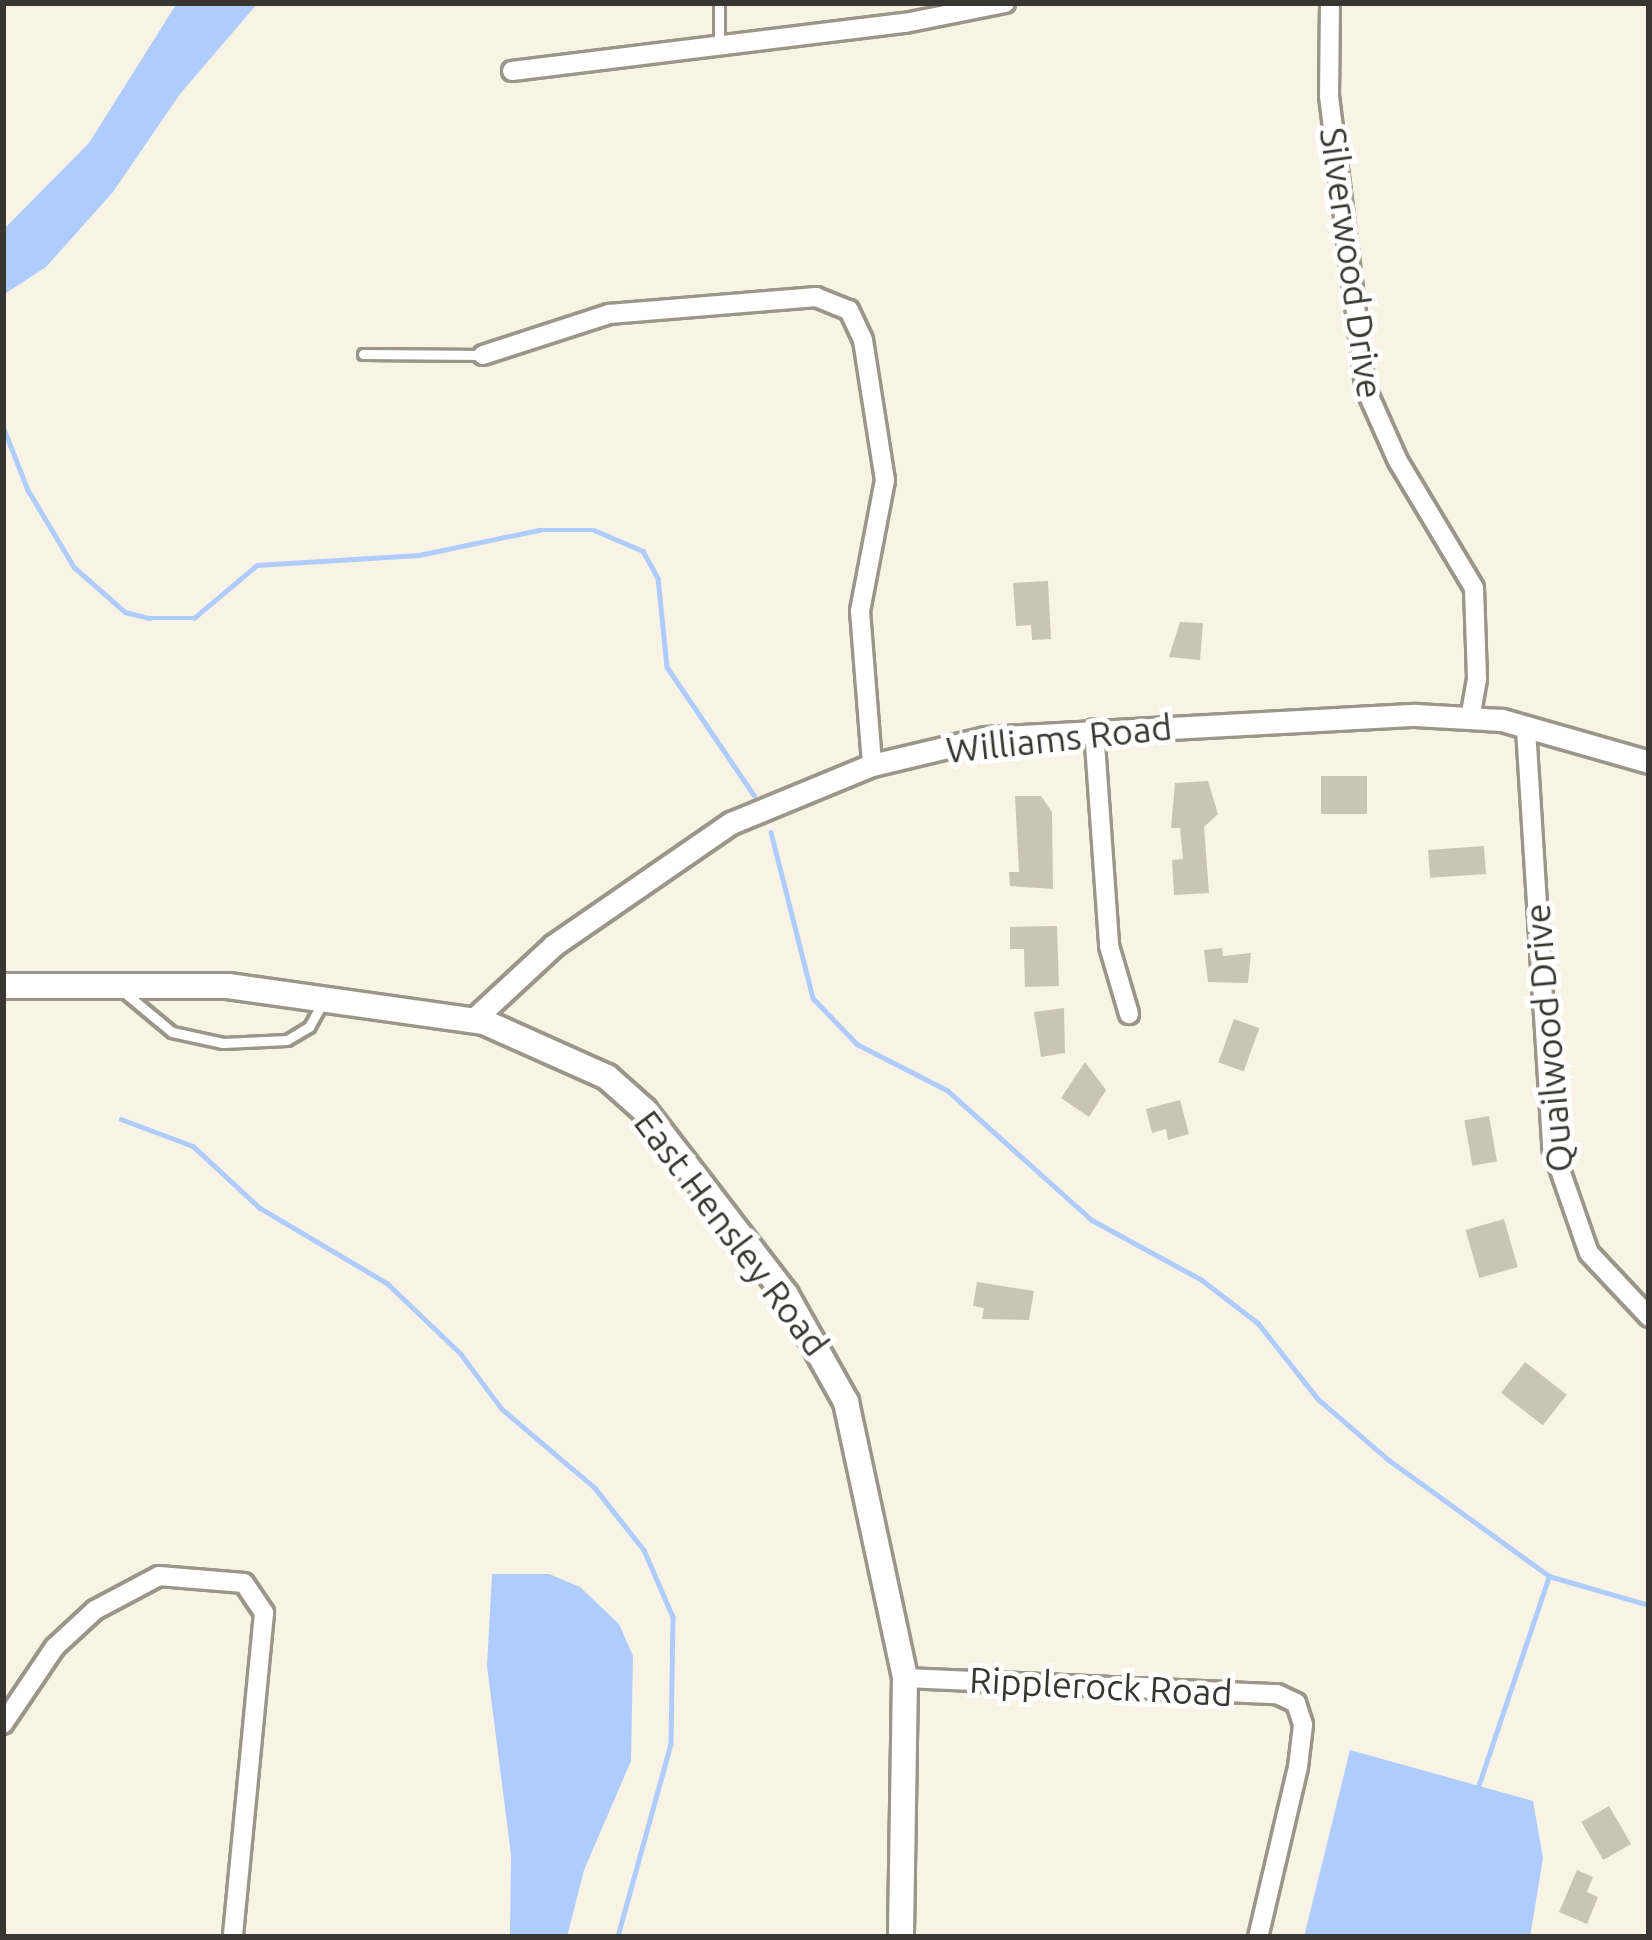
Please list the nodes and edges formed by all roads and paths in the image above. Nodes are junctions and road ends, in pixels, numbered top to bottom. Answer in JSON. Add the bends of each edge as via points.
{"nodes":[{"id":1,"x":719,"y":3,"type":"edge"},
{"id":2,"x":1005,"y":3,"type":"edge"},
{"id":3,"x":1330,"y":3,"type":"edge"},
{"id":4,"x":905,"y":13,"type":"edge"},
{"id":5,"x":719,"y":46,"type":"junction"},
{"id":6,"x":512,"y":71,"type":"dead end"},
{"id":7,"x":364,"y":354,"type":"dead end"},
{"id":8,"x":483,"y":355,"type":"joint"},
{"id":9,"x":1470,"y":717,"type":"junction"},
{"id":10,"x":1094,"y":729,"type":"junction"},
{"id":11,"x":1526,"y":729,"type":"junction"},
{"id":12,"x":1649,"y":762,"type":"edge"},
{"id":13,"x":872,"y":765,"type":"junction"},
{"id":14,"x":3,"y":986,"type":"edge"},
{"id":15,"x":116,"y":986,"type":"junction"},
{"id":16,"x":326,"y":998,"type":"junction"},
{"id":17,"x":1129,"y":1014,"type":"dead end"},
{"id":18,"x":473,"y":1020,"type":"junction"},
{"id":19,"x":1649,"y":1317,"type":"edge"},
{"id":20,"x":904,"y":1678,"type":"junction"},
{"id":21,"x":3,"y":1724,"type":"edge"},
{"id":22,"x":233,"y":1937,"type":"edge"},
{"id":23,"x":902,"y":1937,"type":"edge"},
{"id":24,"x":1258,"y":1937,"type":"edge"}],
"edges":[{"from":1,"to":5,"type":"lane"},
{"from":2,"to":4,"type":"street"},
{"from":3,"to":9,"type":"street","name":"Silverwood Drive","via":[[1329,97],[1365,387],[1374,417],[1474,588]]},
{"from":4,"to":5,"type":"street"},
{"from":5,"to":6,"type":"street"},
{"from":7,"to":8,"type":"lane"},
{"from":8,"to":13,"type":"street","via":[[609,314],[816,297],[849,310],[863,340],[885,480],[860,611]]},
{"from":9,"to":10,"type":"street","name":"Williams Road"},
{"from":9,"to":11,"type":"street","name":"Williams Road"},
{"from":10,"to":13,"type":"street","name":"Williams Road","via":[[985,738]]},
{"from":10,"to":17,"type":"street","via":[[1108,946]]},
{"from":11,"to":12,"type":"street","name":"Williams Road"},
{"from":11,"to":19,"type":"street","name":"Quailwood Drive","via":[[1552,1147],[1589,1253]]},
{"from":13,"to":18,"type":"street","name":"Williams Road","via":[[731,823],[554,945]]},
{"from":14,"to":15,"type":"main road","name":"East Hensley Road"},
{"from":15,"to":16,"type":"main road","name":"East Hensley Road","via":[[228,986]]},
{"from":15,"to":16,"type":"lane","via":[[172,1032],[223,1043],[287,1040],[309,1028]]},
{"from":16,"to":18,"type":"main road","name":"East Hensley Road"},
{"from":18,"to":20,"type":"main road","name":"East Hensley Road","via":[[607,1077],[696,1172],[786,1295],[846,1402]]},
{"from":20,"to":23,"type":"main road","name":"East Hensley Road"},
{"from":20,"to":24,"type":"street","name":"Ripplerock Road","via":[[1276,1694],[1295,1703],[1303,1726],[1298,1767]]},
{"from":21,"to":22,"type":"street","via":[[55,1647],[95,1610],[159,1576],[244,1583],[263,1612]]}]}
